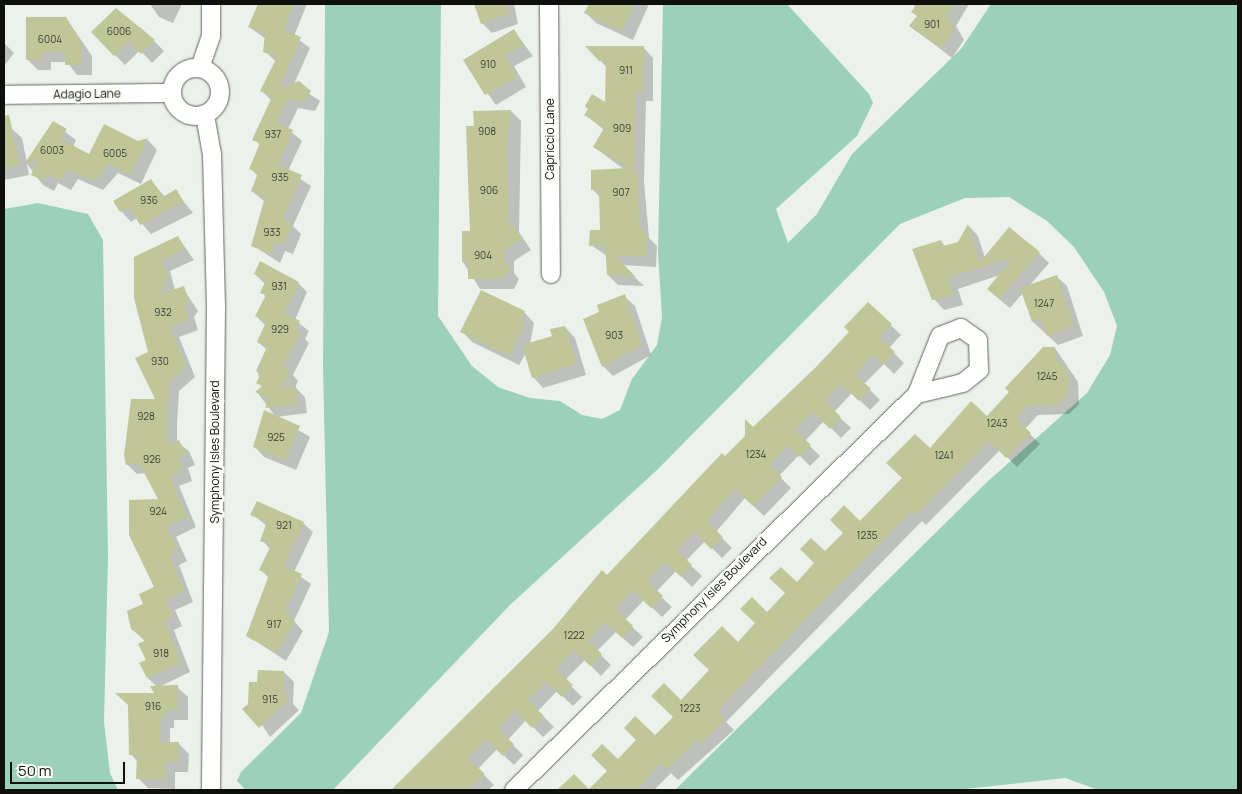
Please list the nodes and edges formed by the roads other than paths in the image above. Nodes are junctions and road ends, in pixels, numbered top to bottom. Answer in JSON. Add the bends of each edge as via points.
{"nodes":[{"id":1,"x":211,"y":4,"type":"edge"},
{"id":2,"x":549,"y":4,"type":"edge"},
{"id":3,"x":200,"y":68,"type":"junction"},
{"id":4,"x":171,"y":93,"type":"junction"},
{"id":5,"x":4,"y":95,"type":"edge"},
{"id":6,"x":205,"y":115,"type":"junction"},
{"id":7,"x":551,"y":274,"type":"dead end"},
{"id":8,"x":917,"y":394,"type":"dead end"},
{"id":9,"x":211,"y":790,"type":"edge"},
{"id":10,"x":514,"y":790,"type":"edge"}],
"edges":[{"from":1,"to":3,"type":"street","via":[[210,36]]},
{"from":2,"to":7,"type":"street","name":"Capriccio Lane"},
{"from":3,"to":4,"type":"street","via":[[178,76]]},
{"from":3,"to":6,"type":"street","via":[[214,76],[220,91],[216,106]]},
{"from":4,"to":5,"type":"street","name":"Adagio Lane"},
{"from":4,"to":6,"type":"street","via":[[184,114]]},
{"from":6,"to":9,"type":"street","name":"Symphony Isles Boulevard","via":[[212,154],[216,307]]},
{"from":8,"to":10,"type":"street","name":"Symphony Isles Boulevard"}]}
